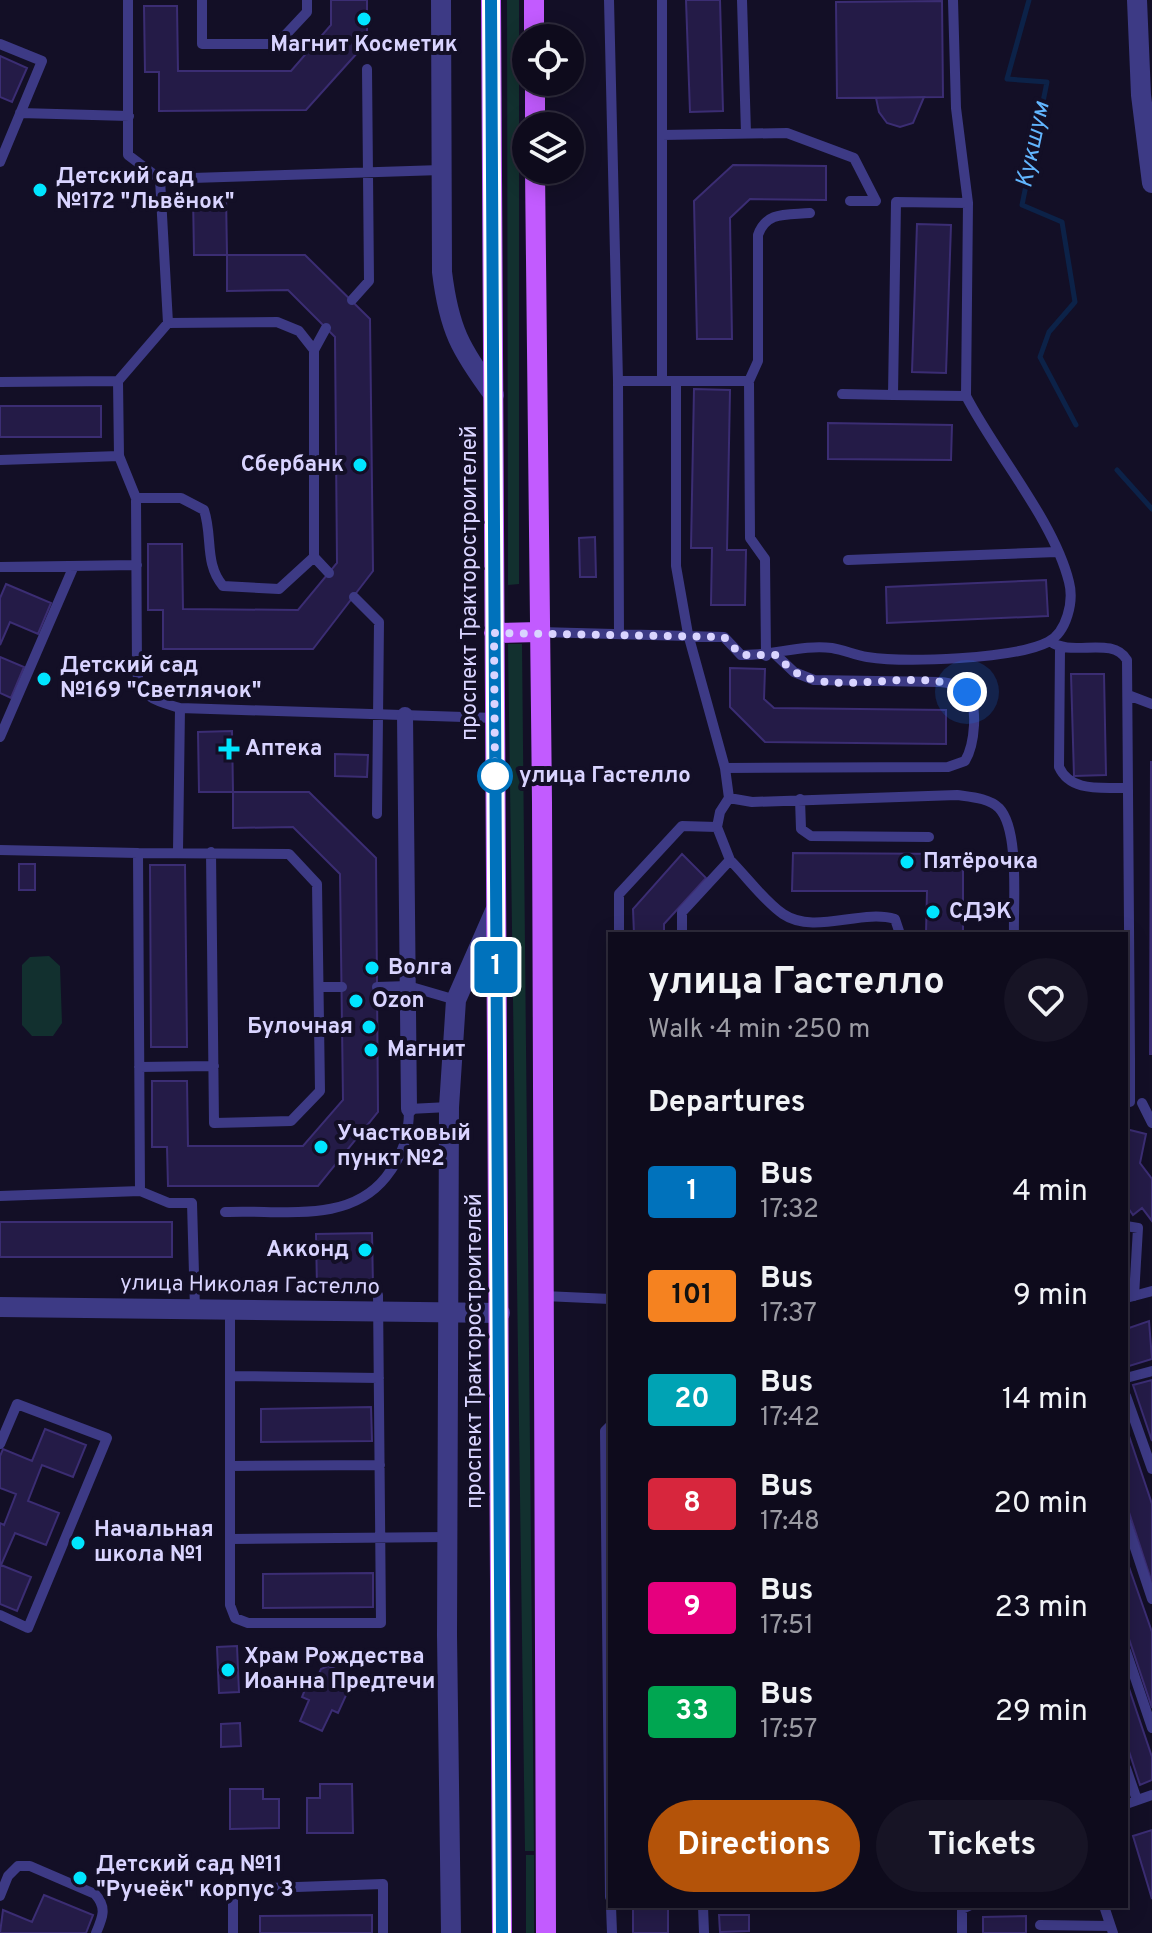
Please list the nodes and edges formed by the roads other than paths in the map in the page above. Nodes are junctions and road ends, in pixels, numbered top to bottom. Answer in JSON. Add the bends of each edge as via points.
{"nodes":[{"id":1,"x":128,"y":0,"type":"edge"},
{"id":2,"x":202,"y":0,"type":"edge"},
{"id":3,"x":307,"y":0,"type":"edge"},
{"id":4,"x":441,"y":0,"type":"edge"},
{"id":5,"x":491,"y":0,"type":"edge"},
{"id":6,"x":534,"y":0,"type":"edge"},
{"id":7,"x":609,"y":0,"type":"edge"},
{"id":8,"x":662,"y":0,"type":"edge"},
{"id":9,"x":742,"y":0,"type":"edge"},
{"id":10,"x":953,"y":0,"type":"edge"},
{"id":11,"x":1137,"y":0,"type":"edge"},
{"id":12,"x":1144,"y":22,"type":"edge"},
{"id":13,"x":534,"y":24,"type":"edge"},
{"id":14,"x":0,"y":44,"type":"edge"},
{"id":15,"x":367,"y":69,"type":"dead end"},
{"id":16,"x":20,"y":113,"type":"junction"},
{"id":17,"x":129,"y":116,"type":"junction"},
{"id":18,"x":746,"y":133,"type":"junction"},
{"id":19,"x":662,"y":135,"type":"junction"},
{"id":20,"x":0,"y":162,"type":"edge"},
{"id":21,"x":441,"y":170,"type":"junction"},
{"id":22,"x":368,"y":173,"type":"junction"},
{"id":23,"x":160,"y":179,"type":"junction"},
{"id":24,"x":1152,"y":183,"type":"edge"},
{"id":25,"x":535,"y":184,"type":"edge"},
{"id":26,"x":850,"y":201,"type":"dead end"},
{"id":27,"x":968,"y":203,"type":"junction"},
{"id":28,"x":810,"y":213,"type":"dead end"},
{"id":29,"x":352,"y":300,"type":"dead end"},
{"id":30,"x":168,"y":323,"type":"junction"},
{"id":31,"x":326,"y":328,"type":"dead end"},
{"id":32,"x":314,"y":350,"type":"junction"},
{"id":33,"x":118,"y":381,"type":"junction"},
{"id":34,"x":618,"y":381,"type":"junction"},
{"id":35,"x":662,"y":381,"type":"junction"},
{"id":36,"x":676,"y":381,"type":"junction"},
{"id":37,"x":749,"y":381,"type":"junction"},
{"id":38,"x":0,"y":382,"type":"edge"},
{"id":39,"x":842,"y":394,"type":"dead end"},
{"id":40,"x":494,"y":395,"type":"junction"},
{"id":41,"x":893,"y":395,"type":"junction"},
{"id":42,"x":966,"y":396,"type":"junction"},
{"id":43,"x":119,"y":456,"type":"junction"},
{"id":44,"x":0,"y":460,"type":"edge"},
{"id":45,"x":136,"y":498,"type":"junction"},
{"id":46,"x":1057,"y":552,"type":"junction"},
{"id":47,"x":314,"y":557,"type":"junction"},
{"id":48,"x":848,"y":560,"type":"dead end"},
{"id":49,"x":137,"y":565,"type":"junction"},
{"id":50,"x":0,"y":567,"type":"edge"},
{"id":51,"x":73,"y":568,"type":"junction"},
{"id":52,"x":329,"y":573,"type":"dead end"},
{"id":53,"x":354,"y":597,"type":"dead end"},
{"id":54,"x":539,"y":632,"type":"junction"},
{"id":55,"x":494,"y":633,"type":"junction"},
{"id":56,"x":619,"y":633,"type":"junction"},
{"id":57,"x":688,"y":634,"type":"junction"},
{"id":58,"x":1050,"y":641,"type":"junction"},
{"id":59,"x":1060,"y":649,"type":"junction"},
{"id":60,"x":771,"y":655,"type":"junction"},
{"id":61,"x":1128,"y":695,"type":"junction"},
{"id":62,"x":1152,"y":704,"type":"edge"},
{"id":63,"x":180,"y":708,"type":"junction"},
{"id":64,"x":379,"y":715,"type":"junction"},
{"id":65,"x":405,"y":715,"type":"junction"},
{"id":66,"x":495,"y":718,"type":"junction"},
{"id":67,"x":0,"y":737,"type":"edge"},
{"id":68,"x":725,"y":768,"type":"junction"},
{"id":69,"x":1127,"y":788,"type":"junction"},
{"id":70,"x":729,"y":798,"type":"junction"},
{"id":71,"x":800,"y":799,"type":"junction"},
{"id":72,"x":377,"y":814,"type":"dead end"},
{"id":73,"x":717,"y":827,"type":"junction"},
{"id":74,"x":929,"y":837,"type":"dead end"},
{"id":75,"x":0,"y":850,"type":"edge"},
{"id":76,"x":178,"y":851,"type":"junction"},
{"id":77,"x":211,"y":852,"type":"junction"},
{"id":78,"x":138,"y":853,"type":"junction"},
{"id":79,"x":730,"y":860,"type":"junction"},
{"id":80,"x":495,"y":911,"type":"junction"},
{"id":81,"x":619,"y":932,"type":"edge"},
{"id":82,"x":682,"y":932,"type":"edge"},
{"id":83,"x":899,"y":932,"type":"edge"},
{"id":84,"x":1014,"y":932,"type":"edge"},
{"id":85,"x":1127,"y":932,"type":"edge"},
{"id":86,"x":408,"y":986,"type":"junction"},
{"id":87,"x":319,"y":987,"type":"junction"},
{"id":88,"x":342,"y":987,"type":"dead end"},
{"id":89,"x":377,"y":987,"type":"dead end"},
{"id":90,"x":456,"y":1000,"type":"junction"},
{"id":91,"x":214,"y":1066,"type":"junction"},
{"id":92,"x":139,"y":1067,"type":"junction"},
{"id":93,"x":1128,"y":1102,"type":"edge"},
{"id":94,"x":1147,"y":1103,"type":"edge"},
{"id":95,"x":449,"y":1107,"type":"junction"},
{"id":96,"x":409,"y":1109,"type":"junction"},
{"id":97,"x":1152,"y":1123,"type":"edge"},
{"id":98,"x":140,"y":1191,"type":"junction"},
{"id":99,"x":0,"y":1196,"type":"edge"},
{"id":100,"x":225,"y":1212,"type":"dead end"},
{"id":101,"x":1128,"y":1226,"type":"edge"},
{"id":102,"x":1152,"y":1291,"type":"edge"},
{"id":103,"x":544,"y":1296,"type":"junction"},
{"id":104,"x":1130,"y":1297,"type":"edge"},
{"id":105,"x":608,"y":1299,"type":"edge"},
{"id":106,"x":378,"y":1304,"type":"junction"},
{"id":107,"x":0,"y":1307,"type":"edge"},
{"id":108,"x":195,"y":1309,"type":"junction"},
{"id":109,"x":230,"y":1310,"type":"junction"},
{"id":110,"x":450,"y":1312,"type":"junction"},
{"id":111,"x":500,"y":1313,"type":"junction"},
{"id":112,"x":1152,"y":1371,"type":"edge"},
{"id":113,"x":230,"y":1376,"type":"junction"},
{"id":114,"x":1128,"y":1377,"type":"edge"},
{"id":115,"x":379,"y":1378,"type":"junction"},
{"id":116,"x":1128,"y":1402,"type":"edge"},
{"id":117,"x":608,"y":1428,"type":"edge"},
{"id":118,"x":0,"y":1444,"type":"edge"},
{"id":119,"x":380,"y":1465,"type":"junction"},
{"id":120,"x":230,"y":1466,"type":"junction"},
{"id":121,"x":1152,"y":1469,"type":"edge"},
{"id":122,"x":1128,"y":1527,"type":"edge"},
{"id":123,"x":450,"y":1537,"type":"junction"},
{"id":124,"x":380,"y":1538,"type":"junction"},
{"id":125,"x":231,"y":1539,"type":"junction"},
{"id":126,"x":1152,"y":1599,"type":"edge"},
{"id":127,"x":0,"y":1615,"type":"edge"},
{"id":128,"x":1128,"y":1657,"type":"edge"},
{"id":129,"x":608,"y":1666,"type":"edge"},
{"id":130,"x":1152,"y":1728,"type":"edge"},
{"id":131,"x":1128,"y":1782,"type":"edge"},
{"id":132,"x":1152,"y":1795,"type":"edge"},
{"id":133,"x":1131,"y":1802,"type":"edge"},
{"id":134,"x":0,"y":1896,"type":"edge"},
{"id":135,"x":611,"y":1908,"type":"edge"},
{"id":136,"x":703,"y":1908,"type":"edge"},
{"id":137,"x":964,"y":1908,"type":"edge"},
{"id":138,"x":1105,"y":1908,"type":"edge"},
{"id":139,"x":1040,"y":1925,"type":"dead end"},
{"id":140,"x":1112,"y":1929,"type":"edge"},
{"id":141,"x":96,"y":1933,"type":"edge"},
{"id":142,"x":233,"y":1933,"type":"edge"},
{"id":143,"x":383,"y":1933,"type":"edge"},
{"id":144,"x":451,"y":1933,"type":"edge"},
{"id":145,"x":502,"y":1933,"type":"edge"},
{"id":146,"x":546,"y":1933,"type":"edge"},
{"id":147,"x":612,"y":1933,"type":"edge"},
{"id":148,"x":704,"y":1933,"type":"edge"},
{"id":149,"x":962,"y":1933,"type":"edge"}],
"edges":[{"from":1,"to":17,"type":"lane"},
{"from":2,"to":3,"type":"lane","via":[[202,44],[277,44],[307,12]]},
{"from":4,"to":21,"type":"street"},
{"from":5,"to":40,"type":"main road","name":"проспект Тракторостроителей"},
{"from":6,"to":13,"type":"main road"},
{"from":7,"to":34,"type":"lane"},
{"from":8,"to":19,"type":"lane"},
{"from":9,"to":18,"type":"lane"},
{"from":10,"to":27,"type":"lane","via":[[956,108]]},
{"from":11,"to":12,"type":"street"},
{"from":12,"to":24,"type":"street"},
{"from":14,"to":16,"type":"lane","via":[[42,61]]},
{"from":15,"to":22,"type":"lane"},
{"from":16,"to":17,"type":"lane"},
{"from":16,"to":20,"type":"lane"},
{"from":17,"to":23,"type":"lane","via":[[128,155]]},
{"from":18,"to":19,"type":"lane"},
{"from":18,"to":26,"type":"lane","via":[[787,133],[854,158],[876,201]]},
{"from":19,"to":35,"type":"lane"},
{"from":21,"to":22,"type":"lane"},
{"from":21,"to":40,"type":"street","via":[[448,316],[463,353]]},
{"from":22,"to":23,"type":"lane"},
{"from":22,"to":29,"type":"lane","via":[[369,281]]},
{"from":23,"to":30,"type":"lane"},
{"from":25,"to":54,"type":"main road"},
{"from":27,"to":41,"type":"lane","via":[[896,202]]},
{"from":27,"to":42,"type":"lane"},
{"from":28,"to":37,"type":"lane","via":[[772,216],[762,223],[758,361]]},
{"from":30,"to":32,"type":"lane","via":[[277,322],[299,331]]},
{"from":30,"to":33,"type":"lane"},
{"from":31,"to":32,"type":"lane"},
{"from":32,"to":47,"type":"lane"},
{"from":33,"to":38,"type":"lane"},
{"from":33,"to":43,"type":"lane"},
{"from":34,"to":35,"type":"lane"},
{"from":34,"to":56,"type":"lane"},
{"from":35,"to":36,"type":"lane"},
{"from":36,"to":37,"type":"lane"},
{"from":36,"to":57,"type":"lane","via":[[676,566]]},
{"from":37,"to":60,"type":"lane","via":[[750,538],[765,559]]},
{"from":39,"to":41,"type":"lane"},
{"from":40,"to":55,"type":"main road","name":"проспект Тракторостроителей"},
{"from":41,"to":42,"type":"lane"},
{"from":42,"to":46,"type":"lane"},
{"from":43,"to":44,"type":"lane"},
{"from":43,"to":45,"type":"lane"},
{"from":45,"to":47,"type":"lane","via":[[181,498],[204,510],[210,567],[223,586],[279,589]]},
{"from":45,"to":49,"type":"lane"},
{"from":46,"to":48,"type":"lane"},
{"from":46,"to":58,"type":"lane","via":[[1071,598],[1061,630]]},
{"from":47,"to":52,"type":"lane"},
{"from":49,"to":51,"type":"lane"},
{"from":49,"to":63,"type":"lane","via":[[138,684],[153,700]]},
{"from":50,"to":51,"type":"lane"},
{"from":51,"to":67,"type":"lane"},
{"from":53,"to":64,"type":"lane","via":[[379,622]]},
{"from":54,"to":55,"type":"main road"},
{"from":54,"to":56,"type":"lane"},
{"from":54,"to":103,"type":"main road"},
{"from":55,"to":66,"type":"main road","name":"проспект Тракторостроителей"},
{"from":56,"to":57,"type":"lane"},
{"from":57,"to":60,"type":"lane","via":[[724,637],[741,655]]},
{"from":57,"to":68,"type":"lane"},
{"from":58,"to":59,"type":"lane"},
{"from":58,"to":60,"type":"lane","via":[[994,657],[869,658],[831,648]]},
{"from":59,"to":61,"type":"lane","via":[[1122,652]]},
{"from":59,"to":69,"type":"lane","via":[[1059,767],[1064,779],[1074,785]]},
{"from":60,"to":68,"type":"lane","via":[[814,680],[958,686],[972,702],[971,750],[965,761],[948,767]]},
{"from":61,"to":62,"type":"lane"},
{"from":61,"to":69,"type":"lane"},
{"from":63,"to":64,"type":"lane"},
{"from":63,"to":76,"type":"lane"},
{"from":64,"to":65,"type":"lane"},
{"from":64,"to":72,"type":"lane"},
{"from":65,"to":66,"type":"lane"},
{"from":65,"to":86,"type":"street"},
{"from":66,"to":80,"type":"main road","name":"проспект Тракторостроителей"},
{"from":68,"to":70,"type":"lane"},
{"from":69,"to":85,"type":"lane"},
{"from":70,"to":71,"type":"lane"},
{"from":70,"to":73,"type":"lane"},
{"from":71,"to":74,"type":"lane","via":[[801,829],[811,836]]},
{"from":71,"to":84,"type":"lane","via":[[957,795],[998,807],[1012,843]]},
{"from":73,"to":79,"type":"lane"},
{"from":73,"to":81,"type":"lane","via":[[682,826],[619,894]]},
{"from":75,"to":78,"type":"lane"},
{"from":76,"to":77,"type":"lane"},
{"from":76,"to":78,"type":"lane"},
{"from":77,"to":87,"type":"lane","via":[[289,854],[317,884]]},
{"from":77,"to":91,"type":"lane"},
{"from":78,"to":92,"type":"lane"},
{"from":79,"to":82,"type":"lane","via":[[682,912]]},
{"from":79,"to":83,"type":"lane","via":[[783,914],[812,921],[883,916],[895,919]]},
{"from":80,"to":90,"type":"street"},
{"from":80,"to":111,"type":"main road","name":"проспект Тракторостроителей"},
{"from":86,"to":89,"type":"lane"},
{"from":86,"to":90,"type":"lane"},
{"from":86,"to":96,"type":"street"},
{"from":87,"to":88,"type":"lane"},
{"from":87,"to":91,"type":"lane","via":[[320,1091],[291,1121],[214,1123]]},
{"from":90,"to":95,"type":"street"},
{"from":91,"to":92,"type":"lane"},
{"from":92,"to":98,"type":"lane"},
{"from":93,"to":94,"type":"lane"},
{"from":94,"to":97,"type":"lane"},
{"from":95,"to":96,"type":"lane"},
{"from":95,"to":110,"type":"street"},
{"from":96,"to":100,"type":"lane","via":[[409,1131],[398,1162],[379,1186],[353,1205]]},
{"from":98,"to":99,"type":"lane"},
{"from":98,"to":108,"type":"lane","via":[[169,1203],[192,1203]]},
{"from":101,"to":104,"type":"lane","via":[[1138,1228]]},
{"from":102,"to":104,"type":"lane"},
{"from":103,"to":105,"type":"lane"},
{"from":103,"to":146,"type":"main road"},
{"from":106,"to":109,"type":"street","name":"улица Николая Гастелло"},
{"from":106,"to":110,"type":"street","name":"улица Николая Гастелло"},
{"from":106,"to":115,"type":"lane"},
{"from":107,"to":108,"type":"street","name":"улица Николая Гастелло"},
{"from":108,"to":109,"type":"street","name":"улица Николая Гастелло"},
{"from":109,"to":113,"type":"lane"},
{"from":110,"to":111,"type":"street","name":"улица Николая Гастелло"},
{"from":110,"to":123,"type":"street"},
{"from":111,"to":145,"type":"main road","name":"проспект Тракторостроителей"},
{"from":112,"to":114,"type":"lane"},
{"from":113,"to":115,"type":"lane"},
{"from":113,"to":120,"type":"lane"},
{"from":115,"to":119,"type":"lane"},
{"from":116,"to":121,"type":"lane"},
{"from":117,"to":129,"type":"lane"},
{"from":118,"to":127,"type":"lane","via":[[17,1404],[107,1438],[28,1628]]},
{"from":119,"to":120,"type":"lane"},
{"from":119,"to":124,"type":"lane"},
{"from":120,"to":125,"type":"lane"},
{"from":122,"to":126,"type":"lane"},
{"from":123,"to":124,"type":"lane"},
{"from":123,"to":144,"type":"street"},
{"from":124,"to":125,"type":"lane"},
{"from":124,"to":125,"type":"lane","via":[[381,1623],[248,1623],[235,1618],[230,1605]]},
{"from":128,"to":130,"type":"lane"},
{"from":131,"to":133,"type":"lane"},
{"from":132,"to":133,"type":"lane"},
{"from":134,"to":141,"type":"lane","via":[[18,1866],[30,1866],[95,1894],[104,1915]]},
{"from":135,"to":147,"type":"lane"},
{"from":136,"to":148,"type":"lane"},
{"from":137,"to":149,"type":"lane"},
{"from":138,"to":140,"type":"lane"},
{"from":139,"to":140,"type":"lane"},
{"from":142,"to":143,"type":"lane","via":[[233,1897],[241,1889],[383,1884]]}]}
